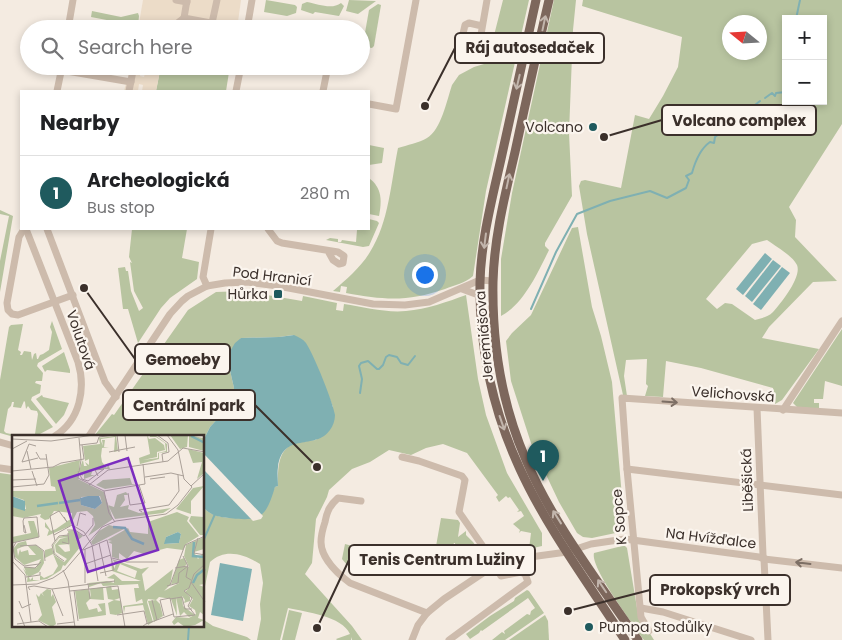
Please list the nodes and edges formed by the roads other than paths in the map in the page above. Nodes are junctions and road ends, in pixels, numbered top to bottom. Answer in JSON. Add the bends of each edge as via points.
{"nodes":[{"id":1,"x":73,"y":0,"type":"edge"},
{"id":2,"x":176,"y":0,"type":"edge"},
{"id":3,"x":252,"y":0,"type":"edge"},
{"id":4,"x":416,"y":0,"type":"edge"},
{"id":5,"x":487,"y":0,"type":"edge"},
{"id":6,"x":536,"y":0,"type":"edge"},
{"id":7,"x":549,"y":0,"type":"edge"},
{"id":8,"x":187,"y":1,"type":"edge"},
{"id":9,"x":218,"y":5,"type":"edge"},
{"id":10,"x":185,"y":15,"type":"junction"},
{"id":11,"x":70,"y":20,"type":"edge"},
{"id":12,"x":178,"y":20,"type":"edge"},
{"id":13,"x":200,"y":20,"type":"edge"},
{"id":14,"x":216,"y":20,"type":"edge"},
{"id":15,"x":249,"y":20,"type":"edge"},
{"id":16,"x":482,"y":26,"type":"junction"},
{"id":17,"x":60,"y":75,"type":"edge"},
{"id":18,"x":94,"y":75,"type":"edge"},
{"id":19,"x":130,"y":75,"type":"edge"},
{"id":20,"x":239,"y":75,"type":"edge"},
{"id":21,"x":326,"y":75,"type":"edge"},
{"id":22,"x":127,"y":82,"type":"junction"},
{"id":23,"x":57,"y":90,"type":"edge"},
{"id":24,"x":129,"y":90,"type":"edge"},
{"id":25,"x":236,"y":90,"type":"edge"},
{"id":26,"x":323,"y":90,"type":"edge"},
{"id":27,"x":370,"y":104,"type":"edge"},
{"id":28,"x":24,"y":230,"type":"edge"},
{"id":29,"x":25,"y":230,"type":"edge"},
{"id":30,"x":47,"y":230,"type":"edge"},
{"id":31,"x":211,"y":230,"type":"edge"},
{"id":32,"x":269,"y":230,"type":"edge"},
{"id":33,"x":328,"y":251,"type":"dead end"},
{"id":34,"x":480,"y":280,"type":"junction"},
{"id":35,"x":493,"y":281,"type":"junction"},
{"id":36,"x":206,"y":286,"type":"junction"},
{"id":37,"x":462,"y":289,"type":"junction"},
{"id":38,"x":73,"y":295,"type":"junction"},
{"id":39,"x":481,"y":296,"type":"junction"},
{"id":40,"x":55,"y":302,"type":"junction"},
{"id":41,"x":842,"y":321,"type":"edge"},
{"id":42,"x":116,"y":397,"type":"junction"},
{"id":43,"x":622,"y":398,"type":"joint"},
{"id":44,"x":756,"y":408,"type":"junction"},
{"id":45,"x":782,"y":410,"type":"junction"},
{"id":46,"x":842,"y":413,"type":"edge"},
{"id":47,"x":56,"y":435,"type":"edge"},
{"id":48,"x":90,"y":435,"type":"edge"},
{"id":49,"x":402,"y":457,"type":"dead end"},
{"id":50,"x":626,"y":469,"type":"junction"},
{"id":51,"x":761,"y":485,"type":"junction"},
{"id":52,"x":842,"y":495,"type":"edge"},
{"id":53,"x":360,"y":502,"type":"dead end"},
{"id":54,"x":633,"y":540,"type":"junction"},
{"id":55,"x":576,"y":548,"type":"junction"},
{"id":56,"x":567,"y":552,"type":"junction"},
{"id":57,"x":764,"y":559,"type":"junction"},
{"id":58,"x":495,"y":565,"type":"junction"},
{"id":59,"x":842,"y":568,"type":"edge"},
{"id":60,"x":641,"y":608,"type":"junction"},
{"id":61,"x":427,"y":613,"type":"junction"},
{"id":62,"x":649,"y":631,"type":"dead end"},
{"id":63,"x":412,"y":640,"type":"edge"},
{"id":64,"x":449,"y":640,"type":"edge"},
{"id":65,"x":625,"y":640,"type":"edge"},
{"id":66,"x":638,"y":640,"type":"edge"},
{"id":67,"x":751,"y":640,"type":"edge"},
{"id":68,"x":768,"y":640,"type":"edge"}],
"edges":[{"from":1,"to":11,"type":"street"},
{"from":2,"to":8,"type":"street"},
{"from":3,"to":15,"type":"street"},
{"from":4,"to":27,"type":"street","via":[[396,109]]},
{"from":5,"to":16,"type":"street"},
{"from":6,"to":34,"type":"main road","name":"Jeremiášova","one_way":true,"via":[[495,186]]},
{"from":35,"to":7,"type":"main road","name":"Jeremiášova","one_way":true,"via":[[498,231]]},
{"from":8,"to":10,"type":"street"},
{"from":9,"to":14,"type":"street"},
{"from":10,"to":12,"type":"street"},
{"from":10,"to":13,"type":"street"},
{"from":16,"to":16,"type":"street","via":[[477,51],[463,52],[460,46],[465,25]]},
{"from":17,"to":23,"type":"street"},
{"from":18,"to":22,"type":"street"},
{"from":19,"to":22,"type":"street"},
{"from":20,"to":25,"type":"street"},
{"from":21,"to":26,"type":"street"},
{"from":22,"to":24,"type":"street"},
{"from":28,"to":40,"type":"street","name":"Volutová","via":[[19,237],[8,310],[18,315]]},
{"from":29,"to":40,"type":"street","name":"Volutová"},
{"from":30,"to":38,"type":"street"},
{"from":31,"to":36,"type":"street","via":[[204,277]]},
{"from":32,"to":33,"type":"street","via":[[282,243]]},
{"from":34,"to":35,"type":"street"},
{"from":34,"to":37,"type":"street","name":"Pod Hranicí"},
{"from":34,"to":39,"type":"main road","name":"Jeremiášova"},
{"from":55,"to":35,"type":"main road","name":"Jeremiášova","one_way":true,"via":[[526,460],[506,404],[500,375]]},
{"from":36,"to":37,"type":"street","name":"Pod Hranicí","via":[[247,282],[373,304],[405,305],[429,302]]},
{"from":36,"to":42,"type":"street","name":"Pod Hranicí","via":[[182,301],[170,314]]},
{"from":37,"to":39,"type":"street"},
{"from":38,"to":40,"type":"street","name":"Volutová"},
{"from":38,"to":42,"type":"street","via":[[105,382]]},
{"from":39,"to":56,"type":"main road","name":"Jeremiášova","one_way":true,"via":[[489,376],[503,424],[532,494]]},
{"from":40,"to":47,"type":"street","name":"Volutová","via":[[78,362],[82,385],[75,415]]},
{"from":41,"to":45,"type":"street"},
{"from":42,"to":48,"type":"street","name":"Pod Hranicí"},
{"from":43,"to":44,"type":"street","name":"Velichovská","one_way":true},
{"from":43,"to":50,"type":"street","name":"K Sopce"},
{"from":44,"to":45,"type":"street","name":"Velichovská"},
{"from":44,"to":51,"type":"street","name":"Liběšická"},
{"from":45,"to":46,"type":"street","name":"Velichovská"},
{"from":49,"to":58,"type":"street","via":[[462,476],[459,512]]},
{"from":50,"to":51,"type":"street"},
{"from":50,"to":54,"type":"street","name":"K Sopce"},
{"from":51,"to":52,"type":"street"},
{"from":51,"to":57,"type":"street","name":"Liběšická"},
{"from":53,"to":61,"type":"street","via":[[338,498],[327,510],[322,550],[350,583]]},
{"from":54,"to":55,"type":"street","name":"Na Hvížďalce","via":[[625,538]]},
{"from":54,"to":57,"type":"street","name":"Na Hvížďalce"},
{"from":54,"to":60,"type":"street","name":"K Sopce"},
{"from":55,"to":56,"type":"street","name":"Na Hvížďalce"},
{"from":66,"to":55,"type":"main road","name":"Jeremiášova","one_way":true},
{"from":56,"to":58,"type":"street","name":"Na Hvížďalce","via":[[508,560]]},
{"from":56,"to":65,"type":"main road","name":"Jeremiášova"},
{"from":59,"to":57,"type":"street","name":"Na Hvížďalce","one_way":true},
{"from":57,"to":68,"type":"street","name":"Liběšická"},
{"from":58,"to":61,"type":"street","name":"Na Hvížďalce"},
{"from":58,"to":64,"type":"street","via":[[501,576],[521,572],[528,582]]},
{"from":60,"to":62,"type":"street","name":"K Sopce","via":[[641,617]]},
{"from":60,"to":67,"type":"street"},
{"from":61,"to":63,"type":"street"}]}
